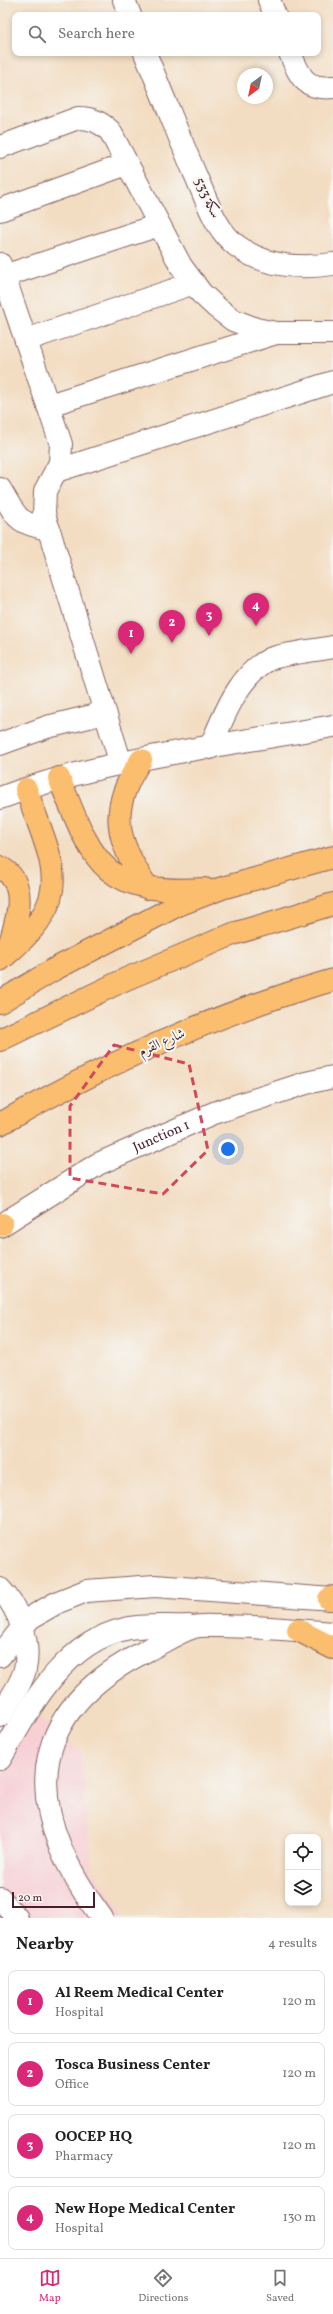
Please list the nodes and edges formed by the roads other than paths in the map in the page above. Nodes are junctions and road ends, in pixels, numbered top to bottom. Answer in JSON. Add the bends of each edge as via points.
{"nodes":[{"id":1,"x":124,"y":0,"type":"edge"},
{"id":2,"x":268,"y":0,"type":"edge"},
{"id":3,"x":129,"y":12,"type":"edge"},
{"id":4,"x":274,"y":12,"type":"edge"},
{"id":5,"x":146,"y":56,"type":"edge"},
{"id":6,"x":291,"y":56,"type":"edge"},
{"id":7,"x":333,"y":87,"type":"edge"},
{"id":8,"x":0,"y":147,"type":"edge"},
{"id":9,"x":127,"y":164,"type":"junction"},
{"id":10,"x":0,"y":210,"type":"edge"},
{"id":11,"x":159,"y":225,"type":"junction"},
{"id":12,"x":333,"y":264,"type":"edge"},
{"id":13,"x":2,"y":270,"type":"edge"},
{"id":14,"x":194,"y":283,"type":"junction"},
{"id":15,"x":333,"y":333,"type":"edge"},
{"id":16,"x":276,"y":334,"type":"junction"},
{"id":17,"x":26,"y":340,"type":"junction"},
{"id":18,"x":333,"y":382,"type":"edge"},
{"id":19,"x":49,"y":405,"type":"junction"},
{"id":20,"x":56,"y":471,"type":"junction"},
{"id":21,"x":0,"y":489,"type":"edge"},
{"id":22,"x":49,"y":529,"type":"junction"},
{"id":23,"x":333,"y":647,"type":"edge"},
{"id":24,"x":105,"y":713,"type":"junction"},
{"id":25,"x":333,"y":726,"type":"edge"},
{"id":26,"x":0,"y":744,"type":"edge"},
{"id":27,"x":210,"y":748,"type":"junction"},
{"id":28,"x":131,"y":762,"type":"junction"},
{"id":29,"x":59,"y":778,"type":"junction"},
{"id":30,"x":26,"y":789,"type":"junction"},
{"id":31,"x":0,"y":798,"type":"edge"},
{"id":32,"x":333,"y":856,"type":"edge"},
{"id":33,"x":0,"y":867,"type":"edge"},
{"id":34,"x":148,"y":888,"type":"junction"},
{"id":35,"x":222,"y":888,"type":"junction"},
{"id":36,"x":333,"y":904,"type":"edge"},
{"id":37,"x":3,"y":958,"type":"edge"},
{"id":38,"x":333,"y":980,"type":"edge"},
{"id":39,"x":0,"y":1002,"type":"edge"},
{"id":40,"x":0,"y":1040,"type":"edge"},
{"id":41,"x":333,"y":1078,"type":"edge"},
{"id":42,"x":0,"y":1124,"type":"edge"},
{"id":43,"x":1,"y":1225,"type":"edge"},
{"id":44,"x":0,"y":1589,"type":"edge"},
{"id":45,"x":332,"y":1598,"type":"edge"},
{"id":46,"x":22,"y":1626,"type":"junction"},
{"id":47,"x":195,"y":1626,"type":"junction"},
{"id":48,"x":298,"y":1630,"type":"junction"},
{"id":49,"x":333,"y":1633,"type":"edge"},
{"id":50,"x":333,"y":1648,"type":"edge"},
{"id":51,"x":0,"y":1656,"type":"edge"},
{"id":52,"x":25,"y":1669,"type":"junction"},
{"id":53,"x":50,"y":1679,"type":"junction"},
{"id":54,"x":0,"y":1716,"type":"edge"},
{"id":55,"x":0,"y":1759,"type":"edge"},
{"id":56,"x":0,"y":1898,"type":"edge"},
{"id":57,"x":17,"y":1918,"type":"edge"},
{"id":58,"x":102,"y":1918,"type":"edge"}],
"edges":[{"from":1,"to":3,"type":"street"},
{"from":2,"to":4,"type":"street"},
{"from":5,"to":12,"type":"street","name":"سكة 533","via":[[221,229],[237,246],[262,260],[287,266],[314,267]]},
{"from":6,"to":7,"type":"street","via":[[307,84],[320,88]]},
{"from":8,"to":9,"type":"street","via":[[66,120],[90,118],[110,131]]},
{"from":9,"to":10,"type":"street"},
{"from":9,"to":11,"type":"street"},
{"from":11,"to":13,"type":"street"},
{"from":11,"to":14,"type":"street","via":[[181,266]]},
{"from":13,"to":17,"type":"street"},
{"from":14,"to":16,"type":"street","via":[[216,307],[233,320],[256,330]]},
{"from":14,"to":17,"type":"street"},
{"from":15,"to":16,"type":"street"},
{"from":16,"to":19,"type":"street"},
{"from":17,"to":19,"type":"street"},
{"from":18,"to":20,"type":"street"},
{"from":19,"to":20,"type":"street","via":[[62,450]]},
{"from":20,"to":22,"type":"street","via":[[49,480],[43,502]]},
{"from":21,"to":22,"type":"street","via":[[20,519],[28,525]]},
{"from":22,"to":24,"type":"street"},
{"from":23,"to":27,"type":"street","via":[[270,659],[249,676],[226,713]]},
{"from":24,"to":26,"type":"street","via":[[47,727]]},
{"from":24,"to":28,"type":"street"},
{"from":25,"to":27,"type":"street"},
{"from":27,"to":28,"type":"street"},
{"from":28,"to":29,"type":"street"},
{"from":28,"to":34,"type":"main road","via":[[120,800],[118,822],[129,857]]},
{"from":29,"to":30,"type":"street"},
{"from":29,"to":34,"type":"main road","via":[[88,846],[98,861],[112,874],[129,883]]},
{"from":30,"to":31,"type":"street"},
{"from":30,"to":37,"type":"main road","via":[[51,860],[54,886],[52,898],[34,929]]},
{"from":32,"to":35,"type":"main road"},
{"from":33,"to":37,"type":"main road","via":[[11,875],[18,890],[19,904],[17,918]]},
{"from":34,"to":35,"type":"main road"},
{"from":35,"to":39,"type":"main road","via":[[178,906],[53,970]]},
{"from":36,"to":40,"type":"main road","via":[[233,934],[126,978]]},
{"from":38,"to":42,"type":"main road","name":"شارع القرم","via":[[276,997],[170,1039],[55,1093]]},
{"from":41,"to":43,"type":"street","name":"Junction 1","via":[[306,1083],[214,1113],[98,1164]]},
{"from":44,"to":46,"type":"street","via":[[10,1599]]},
{"from":45,"to":46,"type":"street","via":[[155,1586],[86,1591],[58,1602],[30,1618]]},
{"from":46,"to":51,"type":"street"},
{"from":46,"to":52,"type":"street"},
{"from":47,"to":48,"type":"street"},
{"from":47,"to":53,"type":"street","via":[[147,1627],[110,1633],[75,1654]]},
{"from":47,"to":58,"type":"street","via":[[135,1656],[98,1680],[84,1692],[65,1716],[51,1743],[47,1771],[53,1828],[74,1877]]},
{"from":48,"to":49,"type":"street"},
{"from":48,"to":50,"type":"main road"},
{"from":52,"to":53,"type":"street"},
{"from":52,"to":54,"type":"street"},
{"from":53,"to":55,"type":"street"},
{"from":56,"to":57,"type":"street"}]}
